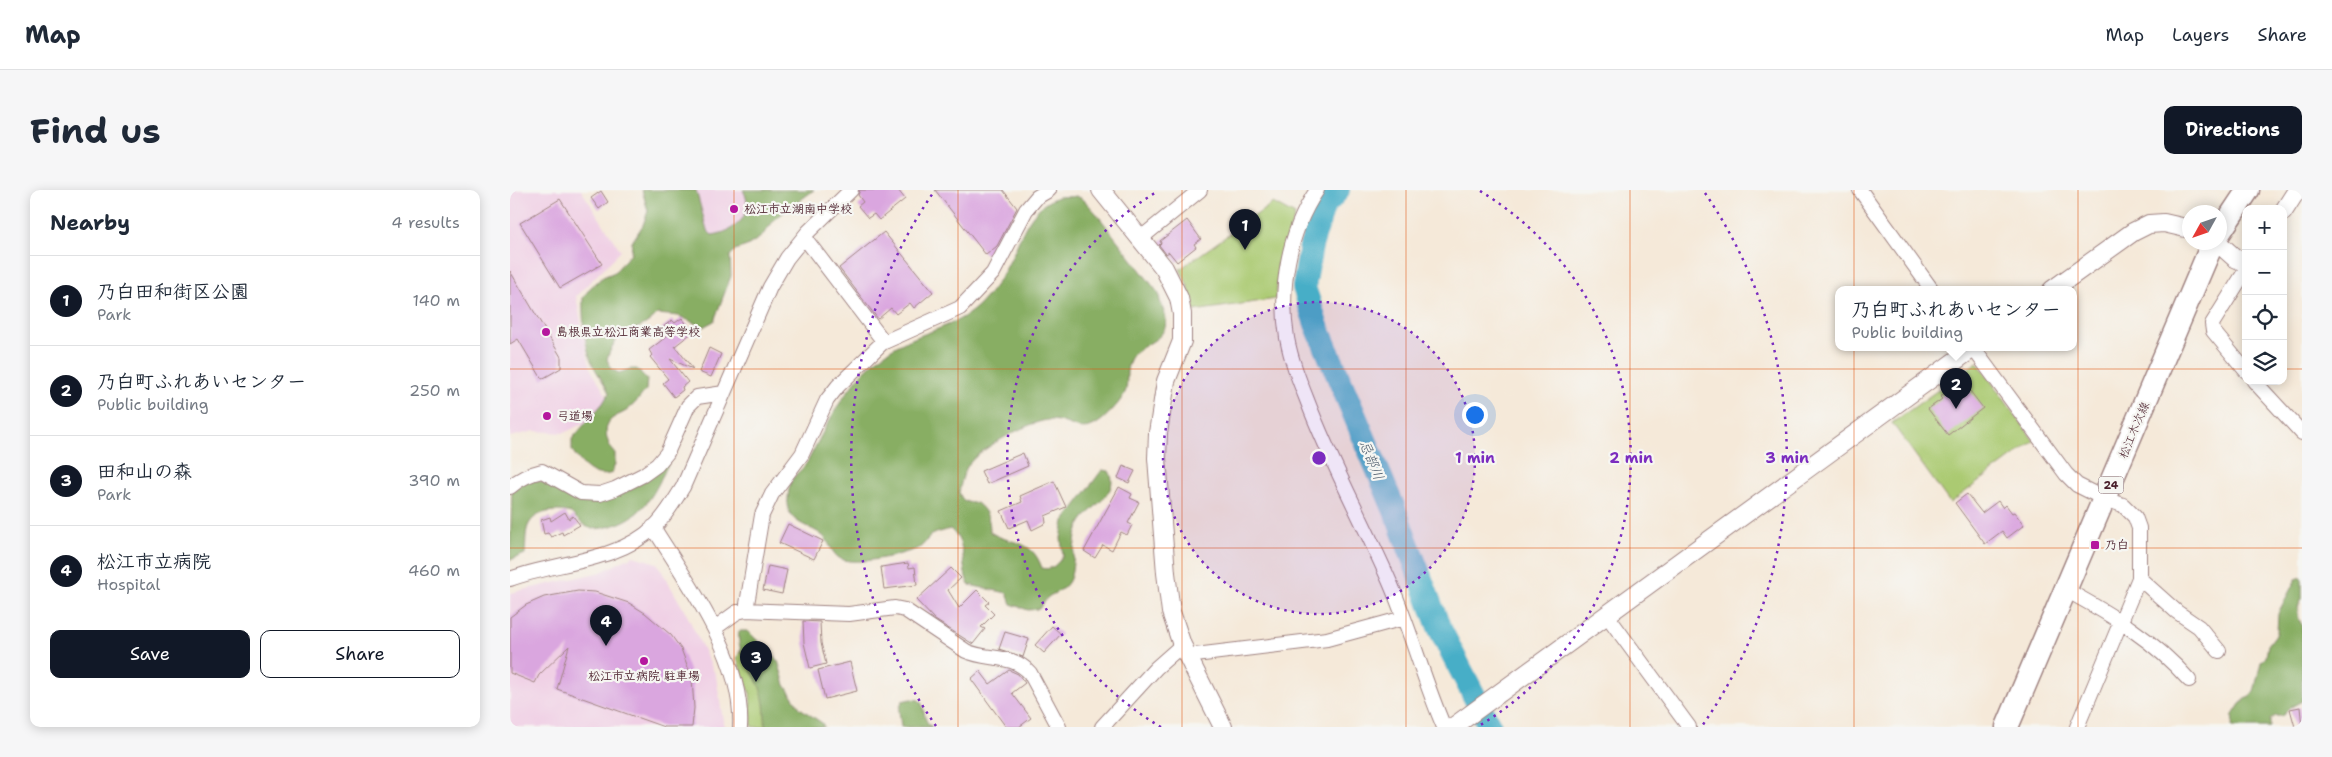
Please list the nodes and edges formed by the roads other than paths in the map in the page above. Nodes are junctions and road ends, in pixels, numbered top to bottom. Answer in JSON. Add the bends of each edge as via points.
{"nodes":[{"id":1,"x":851,"y":190,"type":"edge"},
{"id":2,"x":1049,"y":190,"type":"edge"},
{"id":3,"x":1101,"y":190,"type":"edge"},
{"id":4,"x":1200,"y":190,"type":"edge"},
{"id":5,"x":1317,"y":190,"type":"edge"},
{"id":6,"x":1860,"y":190,"type":"edge"},
{"id":7,"x":2248,"y":190,"type":"edge"},
{"id":8,"x":2297,"y":190,"type":"edge"},
{"id":9,"x":2287,"y":206,"type":"edge"},
{"id":10,"x":2227,"y":222,"type":"edge"},
{"id":11,"x":2182,"y":227,"type":"edge"},
{"id":12,"x":804,"y":238,"type":"junction"},
{"id":13,"x":1141,"y":238,"type":"junction"},
{"id":14,"x":2210,"y":250,"type":"edge"},
{"id":15,"x":2226,"y":250,"type":"edge"},
{"id":16,"x":2242,"y":262,"type":"edge"},
{"id":17,"x":2242,"y":276,"type":"edge"},
{"id":18,"x":1929,"y":286,"type":"edge"},
{"id":19,"x":2058,"y":286,"type":"edge"},
{"id":20,"x":884,"y":342,"type":"junction"},
{"id":21,"x":1969,"y":351,"type":"edge"},
{"id":22,"x":1975,"y":351,"type":"edge"},
{"id":23,"x":2242,"y":366,"type":"edge"},
{"id":24,"x":2258,"y":385,"type":"edge"},
{"id":25,"x":724,"y":393,"type":"junction"},
{"id":26,"x":2302,"y":433,"type":"edge"},
{"id":27,"x":510,"y":487,"type":"edge"},
{"id":28,"x":2105,"y":499,"type":"junction"},
{"id":29,"x":654,"y":528,"type":"junction"},
{"id":30,"x":2139,"y":578,"type":"junction"},
{"id":31,"x":510,"y":579,"type":"edge"},
{"id":32,"x":2066,"y":590,"type":"junction"},
{"id":33,"x":746,"y":610,"type":"junction"},
{"id":34,"x":1606,"y":614,"type":"junction"},
{"id":35,"x":1404,"y":618,"type":"junction"},
{"id":36,"x":2121,"y":620,"type":"junction"},
{"id":37,"x":715,"y":628,"type":"junction"},
{"id":38,"x":1184,"y":650,"type":"junction"},
{"id":39,"x":2219,"y":651,"type":"dead end"},
{"id":40,"x":2189,"y":680,"type":"dead end"},
{"id":41,"x":740,"y":727,"type":"edge"},
{"id":42,"x":1058,"y":727,"type":"edge"},
{"id":43,"x":1102,"y":727,"type":"edge"},
{"id":44,"x":1223,"y":727,"type":"edge"},
{"id":45,"x":1444,"y":727,"type":"edge"},
{"id":46,"x":1453,"y":727,"type":"edge"},
{"id":47,"x":1689,"y":727,"type":"edge"},
{"id":48,"x":2007,"y":727,"type":"edge"},
{"id":49,"x":2077,"y":727,"type":"edge"}],
"edges":[{"from":1,"to":12,"type":"street"},
{"from":2,"to":20,"type":"street","via":[[1037,197],[1026,210],[993,273],[960,308]]},
{"from":3,"to":13,"type":"street"},
{"from":4,"to":13,"type":"street"},
{"from":5,"to":35,"type":"street","via":[[1304,212],[1289,257],[1284,303],[1287,338],[1318,430]]},
{"from":6,"to":18,"type":"street"},
{"from":7,"to":10,"type":"main road"},
{"from":8,"to":9,"type":"street"},
{"from":11,"to":19,"type":"street","via":[[2149,224]]},
{"from":12,"to":20,"type":"street"},
{"from":12,"to":25,"type":"street","via":[[770,286]]},
{"from":13,"to":38,"type":"street","via":[[1173,283],[1182,314],[1182,340],[1162,401],[1157,458],[1171,612]]},
{"from":14,"to":28,"type":"main road","name":"松江木次線","number":"24"},
{"from":15,"to":16,"type":"street"},
{"from":17,"to":23,"type":"street","via":[[2212,324],[2213,331]]},
{"from":20,"to":33,"type":"street","via":[[833,393],[802,454],[772,494],[762,515]]},
{"from":21,"to":34,"type":"street"},
{"from":22,"to":28,"type":"street","via":[[2066,474],[2078,485]]},
{"from":24,"to":26,"type":"street"},
{"from":25,"to":27,"type":"street","via":[[698,397],[688,406],[667,453],[657,465],[615,489],[600,494],[581,493],[542,471],[530,474]]},
{"from":25,"to":29,"type":"street","via":[[683,487]]},
{"from":28,"to":30,"type":"street","via":[[2123,505],[2135,517],[2139,528]]},
{"from":28,"to":32,"type":"main road","name":"松江木次線","number":"24"},
{"from":29,"to":31,"type":"street","via":[[622,548]]},
{"from":29,"to":37,"type":"street"},
{"from":30,"to":36,"type":"street"},
{"from":30,"to":39,"type":"street","via":[[2199,627]]},
{"from":32,"to":36,"type":"street"},
{"from":32,"to":48,"type":"main road","name":"松江木次線","number":"24"},
{"from":33,"to":37,"type":"street","via":[[737,612]]},
{"from":33,"to":42,"type":"street","via":[[849,614],[896,608],[905,610],[966,652],[1024,666]]},
{"from":34,"to":46,"type":"street"},
{"from":34,"to":47,"type":"street"},
{"from":35,"to":38,"type":"street","via":[[1327,639]]},
{"from":35,"to":45,"type":"street"},
{"from":36,"to":40,"type":"street","via":[[2171,660]]},
{"from":36,"to":49,"type":"street"},
{"from":37,"to":41,"type":"street","via":[[726,651],[735,684]]},
{"from":38,"to":43,"type":"street","via":[[1156,668]]},
{"from":38,"to":44,"type":"street"}]}
